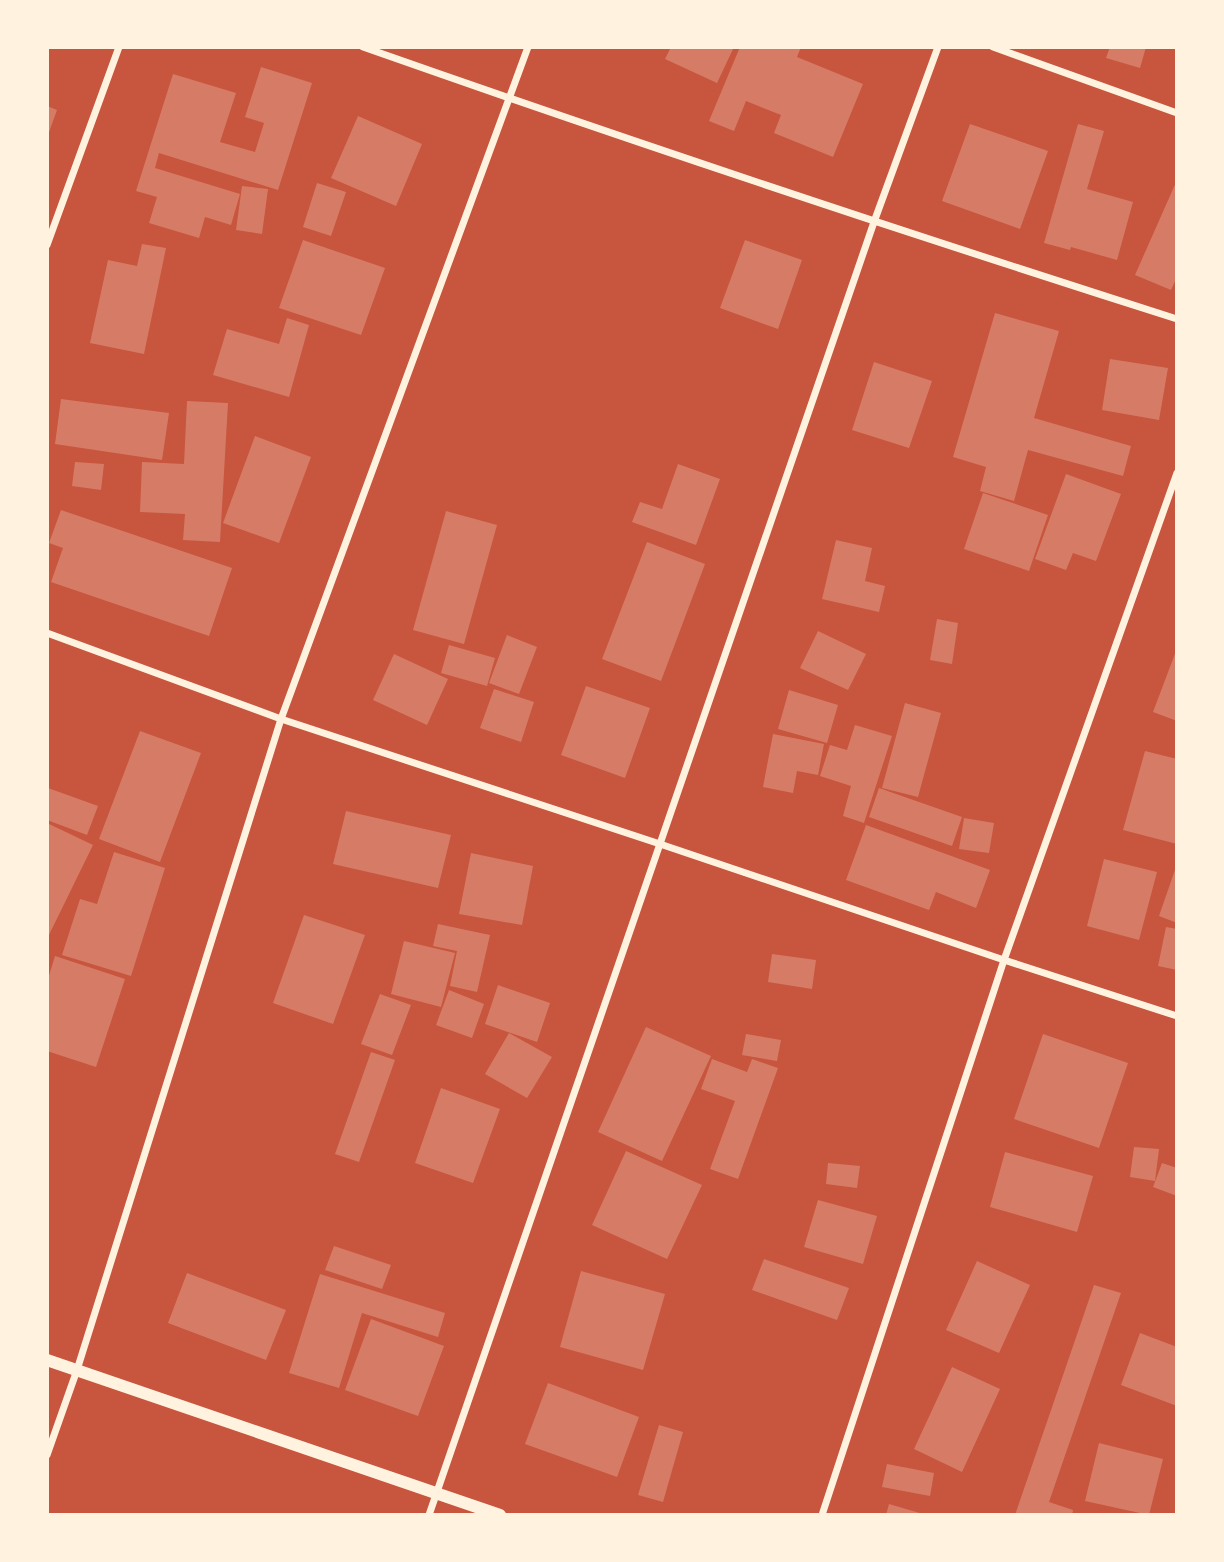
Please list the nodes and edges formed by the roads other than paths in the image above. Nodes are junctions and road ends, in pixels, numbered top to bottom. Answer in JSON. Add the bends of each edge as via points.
{"nodes":[{"id":1,"x":119,"y":47,"type":"edge"},
{"id":2,"x":363,"y":47,"type":"edge"},
{"id":3,"x":528,"y":47,"type":"edge"},
{"id":4,"x":938,"y":47,"type":"edge"},
{"id":5,"x":993,"y":47,"type":"edge"},
{"id":6,"x":510,"y":99,"type":"junction"},
{"id":7,"x":1177,"y":113,"type":"edge"},
{"id":8,"x":874,"y":222,"type":"junction"},
{"id":9,"x":47,"y":245,"type":"edge"},
{"id":10,"x":1177,"y":319,"type":"edge"},
{"id":11,"x":1177,"y":473,"type":"edge"},
{"id":12,"x":47,"y":633,"type":"edge"},
{"id":13,"x":281,"y":719,"type":"junction"},
{"id":14,"x":660,"y":844,"type":"junction"},
{"id":15,"x":1004,"y":960,"type":"junction"},
{"id":16,"x":1177,"y":1016,"type":"edge"},
{"id":17,"x":47,"y":1360,"type":"edge"},
{"id":18,"x":77,"y":1370,"type":"junction"},
{"id":19,"x":47,"y":1455,"type":"edge"},
{"id":20,"x":436,"y":1494,"type":"junction"},
{"id":21,"x":429,"y":1515,"type":"edge"},
{"id":22,"x":500,"y":1515,"type":"edge"},
{"id":23,"x":822,"y":1515,"type":"edge"}],
"edges":[{"from":1,"to":9,"type":"street"},
{"from":2,"to":6,"type":"street"},
{"from":3,"to":6,"type":"street"},
{"from":4,"to":8,"type":"street"},
{"from":5,"to":7,"type":"street"},
{"from":6,"to":8,"type":"street"},
{"from":6,"to":13,"type":"street"},
{"from":8,"to":10,"type":"street"},
{"from":8,"to":14,"type":"street"},
{"from":11,"to":15,"type":"street"},
{"from":12,"to":13,"type":"street"},
{"from":13,"to":14,"type":"street"},
{"from":13,"to":18,"type":"street"},
{"from":14,"to":15,"type":"street"},
{"from":14,"to":20,"type":"street"},
{"from":15,"to":16,"type":"street"},
{"from":15,"to":23,"type":"street"},
{"from":17,"to":18,"type":"street"},
{"from":18,"to":19,"type":"street"},
{"from":18,"to":20,"type":"street"},
{"from":20,"to":21,"type":"street"},
{"from":20,"to":22,"type":"street"}]}
